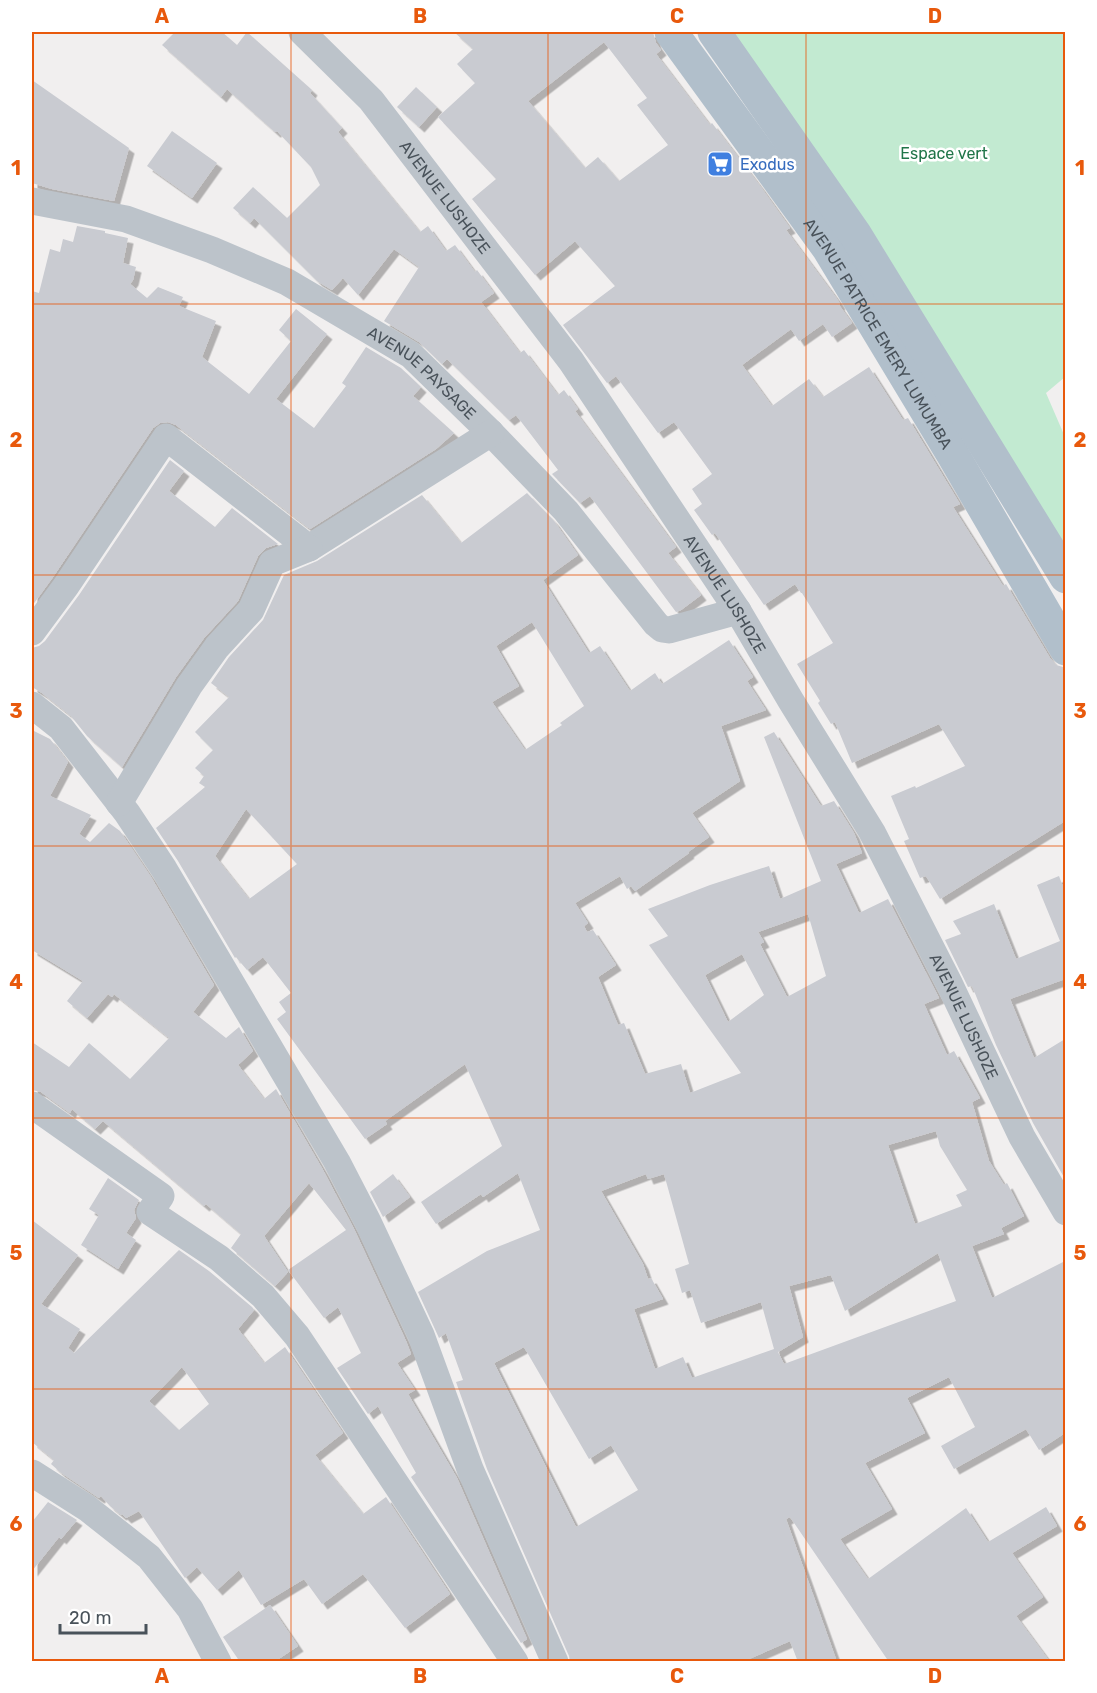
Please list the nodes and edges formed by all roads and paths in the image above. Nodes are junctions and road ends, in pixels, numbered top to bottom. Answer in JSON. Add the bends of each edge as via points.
{"nodes":[{"id":1,"x":302,"y":32,"type":"edge"},
{"id":2,"x":671,"y":32,"type":"edge"},
{"id":3,"x":714,"y":32,"type":"edge"},
{"id":4,"x":32,"y":201,"type":"edge"},
{"id":5,"x":490,"y":433,"type":"junction"},
{"id":6,"x":309,"y":548,"type":"junction"},
{"id":7,"x":1065,"y":577,"type":"edge"},
{"id":8,"x":738,"y":611,"type":"junction"},
{"id":9,"x":32,"y":632,"type":"edge"},
{"id":10,"x":1065,"y":647,"type":"edge"},
{"id":11,"x":32,"y":705,"type":"edge"},
{"id":12,"x":119,"y":803,"type":"junction"},
{"id":13,"x":32,"y":1105,"type":"edge"},
{"id":14,"x":1065,"y":1212,"type":"edge"},
{"id":15,"x":32,"y":1473,"type":"edge"},
{"id":16,"x":218,"y":1662,"type":"edge"},
{"id":17,"x":515,"y":1662,"type":"edge"},
{"id":18,"x":555,"y":1662,"type":"edge"}],
"edges":[{"from":1,"to":8,"type":"street","name":"AVENUE LUSHOZE","via":[[371,100],[571,361]]},
{"from":2,"to":10,"type":"main road","name":"AVENUE PATRICE EMERY LUMUMBA","via":[[828,248]]},
{"from":3,"to":7,"type":"main road","name":"AVENUE PATRICE EMERY LUMUMBA","via":[[855,234]]},
{"from":4,"to":5,"type":"street","name":"AVENUE PAYSAGE","via":[[126,219],[287,282],[411,355]]},
{"from":5,"to":6,"type":"street"},
{"from":5,"to":8,"type":"street","name":"AVENUE PAYSAGE","via":[[566,512],[662,629]]},
{"from":6,"to":9,"type":"street","via":[[166,437]]},
{"from":6,"to":12,"type":"street","via":[[272,562],[251,610],[189,686]]},
{"from":8,"to":14,"type":"street","name":"AVENUE LUSHOZE","via":[[872,832],[1022,1137]]},
{"from":11,"to":12,"type":"street","via":[[61,728]]},
{"from":12,"to":18,"type":"street","via":[[164,869],[253,1018],[368,1222],[421,1335],[470,1469]]},
{"from":13,"to":17,"type":"street","via":[[161,1196],[150,1212],[219,1258],[263,1296],[297,1336]]},
{"from":15,"to":16,"type":"street","via":[[87,1508],[149,1557],[190,1609]]}]}
